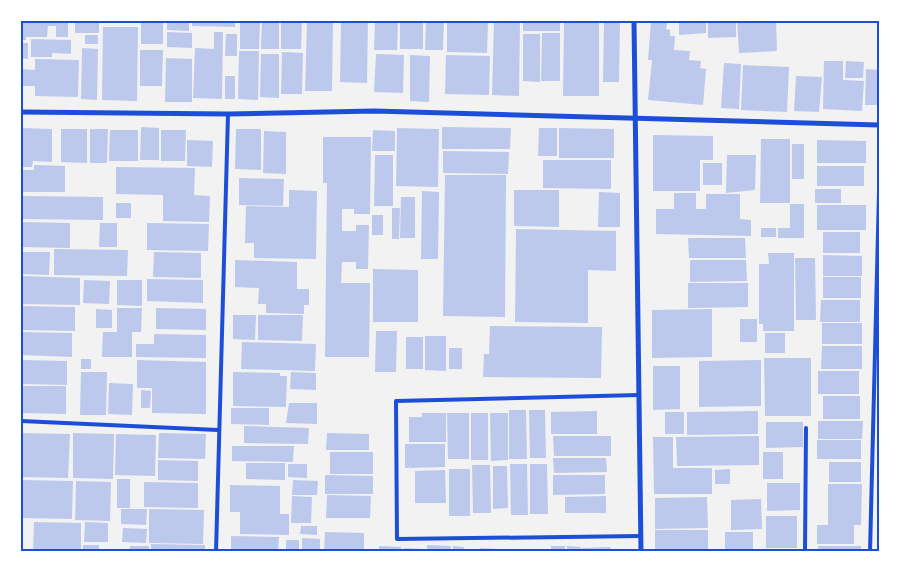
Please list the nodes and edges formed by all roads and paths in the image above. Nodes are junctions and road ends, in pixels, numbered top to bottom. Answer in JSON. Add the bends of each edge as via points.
{"nodes":[{"id":1,"x":634,"y":21,"type":"edge"},
{"id":2,"x":21,"y":112,"type":"edge"},
{"id":3,"x":228,"y":114,"type":"junction"},
{"id":4,"x":636,"y":116,"type":"junction"},
{"id":5,"x":879,"y":124,"type":"edge"},
{"id":6,"x":879,"y":192,"type":"edge"},
{"id":7,"x":640,"y":395,"type":"junction"},
{"id":8,"x":21,"y":421,"type":"edge"},
{"id":9,"x":806,"y":428,"type":"dead end"},
{"id":10,"x":218,"y":430,"type":"junction"},
{"id":11,"x":641,"y":536,"type":"junction"},
{"id":12,"x":216,"y":552,"type":"edge"},
{"id":13,"x":641,"y":552,"type":"edge"},
{"id":14,"x":805,"y":552,"type":"edge"},
{"id":15,"x":870,"y":552,"type":"edge"}],
"edges":[{"from":1,"to":4,"type":"street"},
{"from":2,"to":3,"type":"street"},
{"from":3,"to":4,"type":"street","via":[[374,111]]},
{"from":3,"to":10,"type":"lane"},
{"from":4,"to":5,"type":"street"},
{"from":4,"to":7,"type":"street"},
{"from":6,"to":15,"type":"lane"},
{"from":7,"to":11,"type":"street"},
{"from":7,"to":11,"type":"lane","via":[[396,401],[396,430],[397,539]]},
{"from":8,"to":10,"type":"lane"},
{"from":9,"to":14,"type":"lane"},
{"from":10,"to":12,"type":"lane"},
{"from":11,"to":13,"type":"street"}]}
